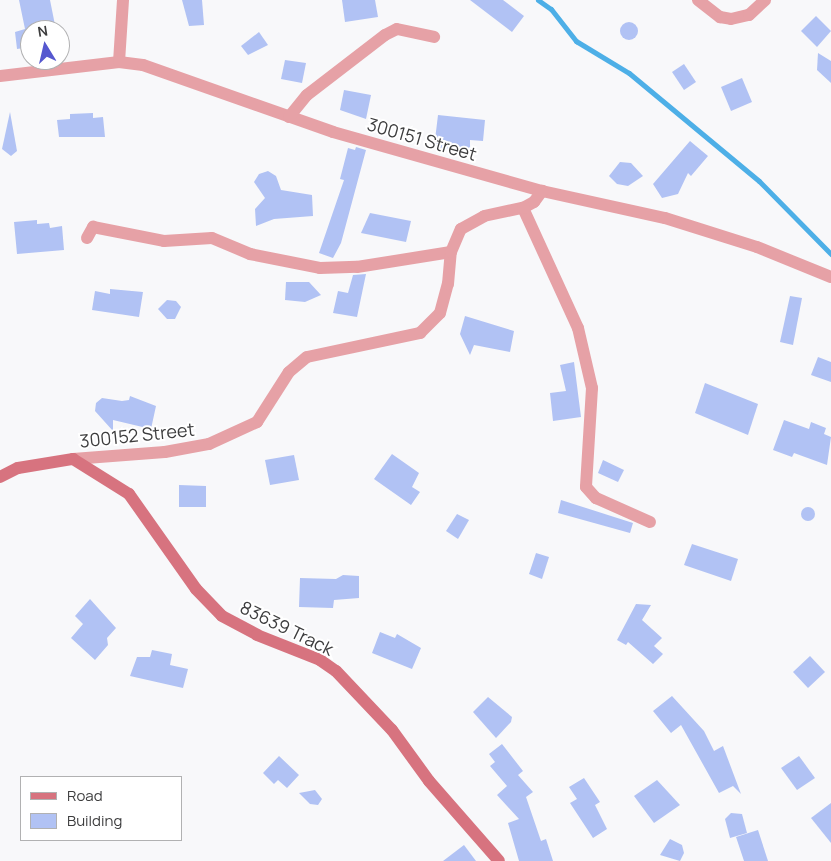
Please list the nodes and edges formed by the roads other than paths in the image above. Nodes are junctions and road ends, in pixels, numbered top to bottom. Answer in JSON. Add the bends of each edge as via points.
{"nodes":[{"id":1,"x":123,"y":0,"type":"edge"},
{"id":2,"x":698,"y":0,"type":"edge"},
{"id":3,"x":765,"y":0,"type":"edge"},
{"id":4,"x":434,"y":37,"type":"dead end"},
{"id":5,"x":119,"y":62,"type":"junction"},
{"id":6,"x":0,"y":76,"type":"edge"},
{"id":7,"x":289,"y":117,"type":"junction"},
{"id":8,"x":542,"y":191,"type":"junction"},
{"id":9,"x":523,"y":208,"type":"junction"},
{"id":10,"x":87,"y":238,"type":"dead end"},
{"id":11,"x":451,"y":252,"type":"junction"},
{"id":12,"x":831,"y":277,"type":"edge"},
{"id":13,"x":73,"y":459,"type":"junction"},
{"id":14,"x":0,"y":477,"type":"edge"},
{"id":15,"x":650,"y":522,"type":"dead end"},
{"id":16,"x":498,"y":861,"type":"edge"}],
"edges":[{"from":1,"to":5,"type":"street"},
{"from":2,"to":3,"type":"street","via":[[720,18],[731,20],[749,15]]},
{"from":4,"to":7,"type":"street","via":[[397,29],[385,35],[307,94]]},
{"from":5,"to":6,"type":"street","name":"300151 Street"},
{"from":5,"to":7,"type":"street","name":"300151 Street","via":[[174,73]]},
{"from":7,"to":8,"type":"street","name":"300151 Street"},
{"from":8,"to":9,"type":"street","via":[[534,202]]},
{"from":8,"to":12,"type":"street","name":"300151 Street","via":[[665,218],[757,247]]},
{"from":9,"to":11,"type":"street","name":"300152 Street","via":[[502,210],[473,221],[461,229]]},
{"from":9,"to":15,"type":"street","via":[[578,328],[592,388],[586,488],[596,498]]},
{"from":10,"to":11,"type":"street","via":[[93,227],[164,241],[212,238],[250,254],[320,268],[357,267]]},
{"from":11,"to":13,"type":"street","name":"300152 Street","via":[[448,284],[440,313],[432,324],[420,333],[307,357],[289,372],[257,422],[244,431],[210,444],[164,452]]},
{"from":13,"to":14,"type":"street","name":"300152 Street","via":[[18,468]]},
{"from":13,"to":16,"type":"street","name":"83639 Track","via":[[112,482],[140,505],[196,589],[222,616],[257,635],[320,660],[336,671],[392,730],[428,781]]}]}
